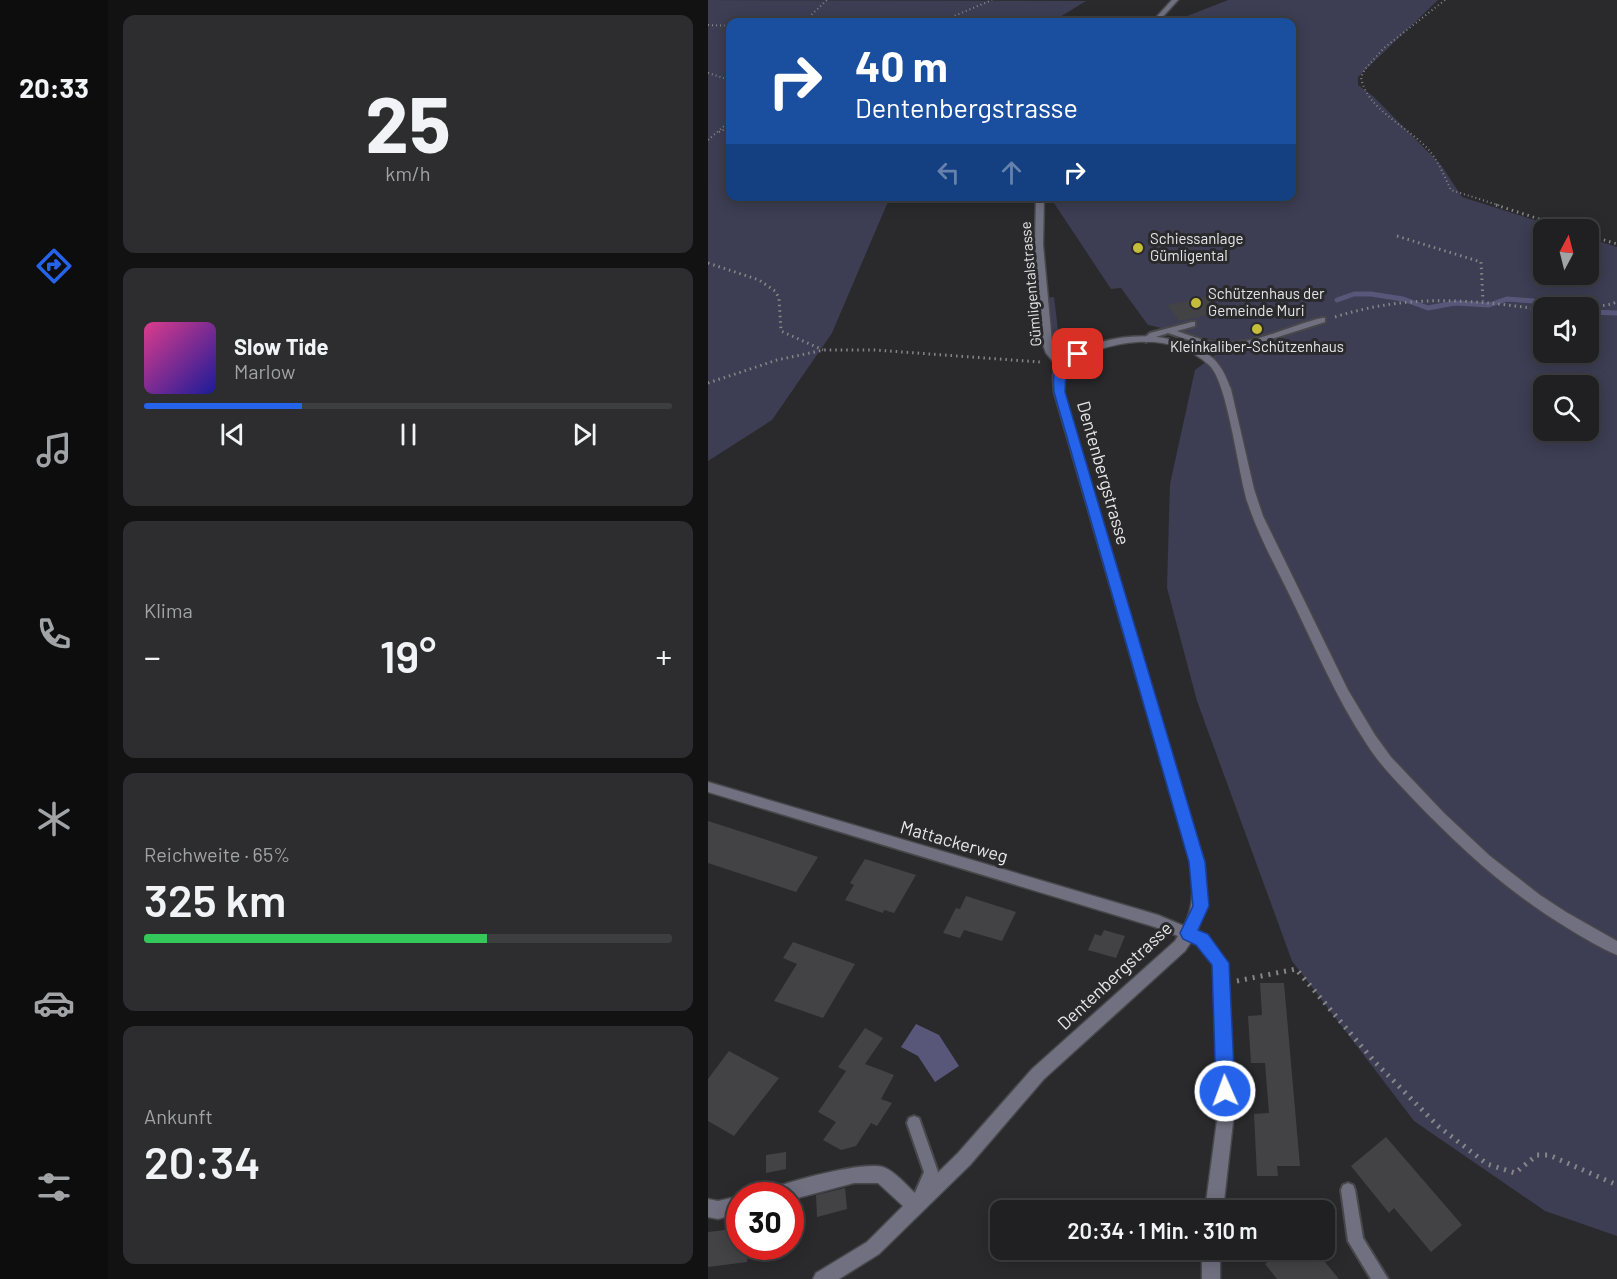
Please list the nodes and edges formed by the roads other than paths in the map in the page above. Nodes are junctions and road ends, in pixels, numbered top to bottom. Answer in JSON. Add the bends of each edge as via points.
{"nodes":[{"id":1,"x":1175,"y":0,"type":"edge"},
{"id":2,"x":1159,"y":18,"type":"edge"},
{"id":3,"x":1040,"y":201,"type":"edge"},
{"id":4,"x":1322,"y":320,"type":"road end"},
{"id":5,"x":1192,"y":324,"type":"dead end"},
{"id":6,"x":1170,"y":331,"type":"junction"},
{"id":7,"x":1146,"y":340,"type":"junction"},
{"id":8,"x":1061,"y":365,"type":"junction"},
{"id":9,"x":708,"y":787,"type":"edge"},
{"id":10,"x":1189,"y":933,"type":"junction"},
{"id":11,"x":1617,"y":948,"type":"edge"},
{"id":12,"x":914,"y":1123,"type":"dead end"},
{"id":13,"x":804,"y":1188,"type":"edge"},
{"id":14,"x":1348,"y":1190,"type":"dead end"},
{"id":15,"x":1215,"y":1200,"type":"edge"},
{"id":16,"x":915,"y":1206,"type":"junction"},
{"id":17,"x":708,"y":1208,"type":"edge"},
{"id":18,"x":726,"y":1208,"type":"edge"},
{"id":19,"x":1211,"y":1260,"type":"edge"},
{"id":20,"x":822,"y":1279,"type":"edge"},
{"id":21,"x":1211,"y":1279,"type":"edge"},
{"id":22,"x":1380,"y":1279,"type":"edge"}],
"edges":[{"from":1,"to":2,"type":"street"},
{"from":3,"to":8,"type":"street","name":"Gümligentalstrasse","via":[[1039,245],[1047,342]]},
{"from":4,"to":6,"type":"lane","via":[[1256,342],[1228,346]]},
{"from":5,"to":6,"type":"lane"},
{"from":6,"to":7,"type":"lane"},
{"from":7,"to":8,"type":"street","via":[[1099,346]]},
{"from":7,"to":11,"type":"street","via":[[1195,351],[1220,372],[1256,513],[1343,693],[1371,741],[1452,832],[1530,898]]},
{"from":8,"to":10,"type":"street","name":"Dentenbergstrasse","via":[[1058,382],[1062,405],[1197,862],[1201,906]]},
{"from":9,"to":10,"type":"street","name":"Mattackerweg"},
{"from":10,"to":15,"type":"street","name":"Mattackerweg","via":[[1202,940],[1220,963],[1226,1113]]},
{"from":10,"to":16,"type":"street","name":"Dentenbergstrasse","via":[[1180,946],[1038,1074],[964,1159]]},
{"from":12,"to":16,"type":"lane","via":[[931,1172]]},
{"from":13,"to":16,"type":"street","via":[[854,1175],[880,1175]]},
{"from":14,"to":22,"type":"lane","via":[[1356,1241]]},
{"from":16,"to":20,"type":"street","name":"Dentenbergstrasse","via":[[873,1248]]},
{"from":17,"to":18,"type":"street"},
{"from":19,"to":21,"type":"street"}]}
